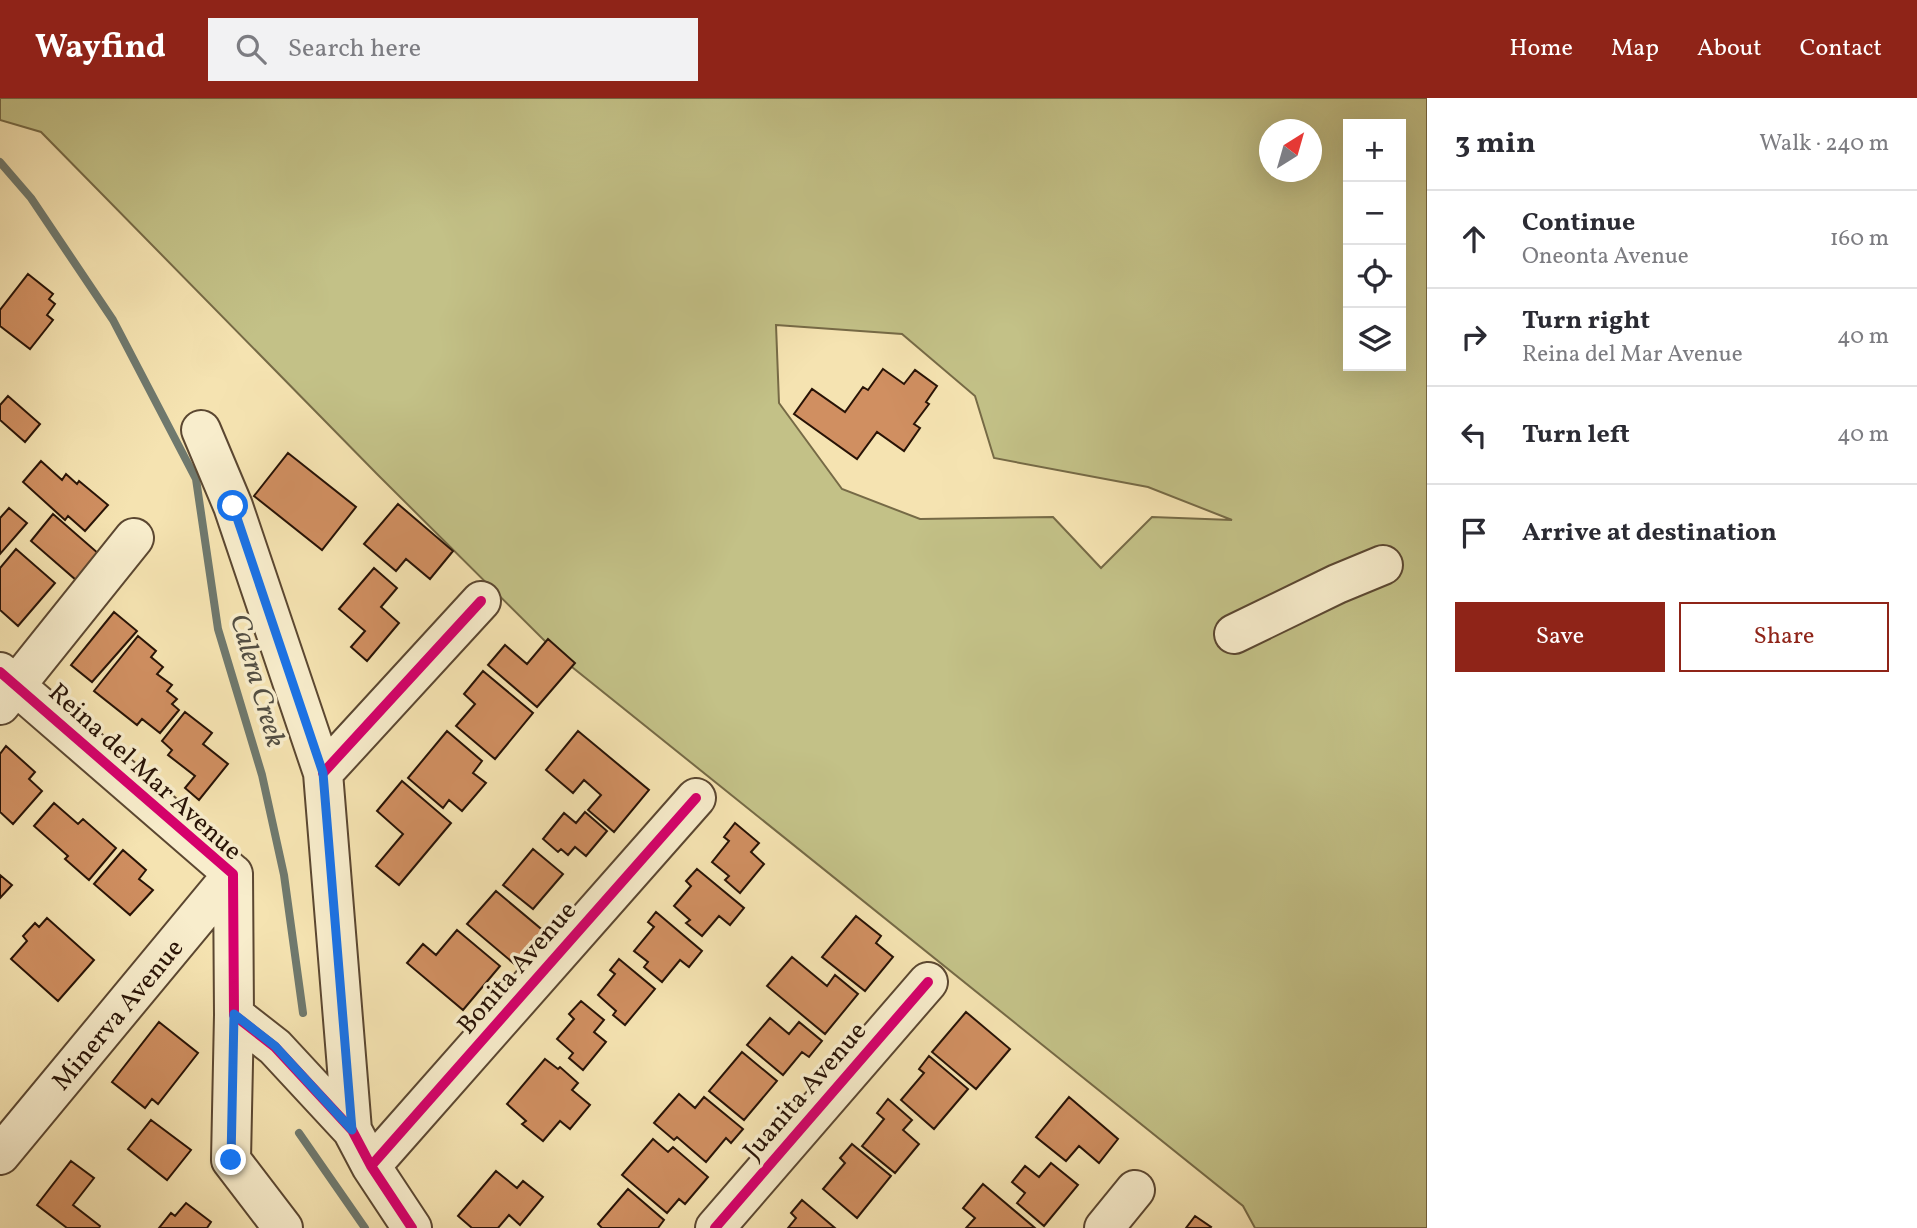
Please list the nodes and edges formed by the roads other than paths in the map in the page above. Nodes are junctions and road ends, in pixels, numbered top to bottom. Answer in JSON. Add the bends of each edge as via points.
{"nodes":[{"id":1,"x":201,"y":430,"type":"dead end"},
{"id":2,"x":134,"y":538,"type":"dead end"},
{"id":3,"x":1383,"y":565,"type":"dead end"},
{"id":4,"x":481,"y":601,"type":"dead end"},
{"id":5,"x":1234,"y":634,"type":"dead end"},
{"id":6,"x":6,"y":688,"type":"edge"},
{"id":7,"x":323,"y":773,"type":"junction"},
{"id":8,"x":696,"y":798,"type":"dead end"},
{"id":9,"x":233,"y":874,"type":"junction"},
{"id":10,"x":928,"y":982,"type":"dead end"},
{"id":11,"x":234,"y":1014,"type":"junction"},
{"id":12,"x":352,"y":1130,"type":"junction"},
{"id":13,"x":0,"y":1155,"type":"edge"},
{"id":14,"x":370,"y":1166,"type":"junction"},
{"id":15,"x":1135,"y":1190,"type":"dead end"},
{"id":16,"x":283,"y":1228,"type":"edge"},
{"id":17,"x":412,"y":1228,"type":"edge"},
{"id":18,"x":715,"y":1228,"type":"edge"},
{"id":19,"x":1104,"y":1228,"type":"edge"}],
"edges":[{"from":1,"to":7,"type":"street","via":[[233,506]]},
{"from":2,"to":6,"type":"street"},
{"from":3,"to":5,"type":"street"},
{"from":4,"to":7,"type":"street"},
{"from":6,"to":9,"type":"street","name":"Reina del Mar Avenue"},
{"from":7,"to":12,"type":"street"},
{"from":8,"to":14,"type":"street","name":"Bonita Avenue"},
{"from":9,"to":11,"type":"street","name":"Reina del Mar Avenue"},
{"from":9,"to":13,"type":"street","name":"Minerva Avenue"},
{"from":10,"to":18,"type":"street","name":"Juanita Avenue"},
{"from":11,"to":12,"type":"street","via":[[275,1046]]},
{"from":11,"to":16,"type":"street","name":"Reina del Mar Avenue","via":[[231,1160]]},
{"from":12,"to":14,"type":"street"},
{"from":14,"to":17,"type":"street"},
{"from":15,"to":19,"type":"street"}]}
